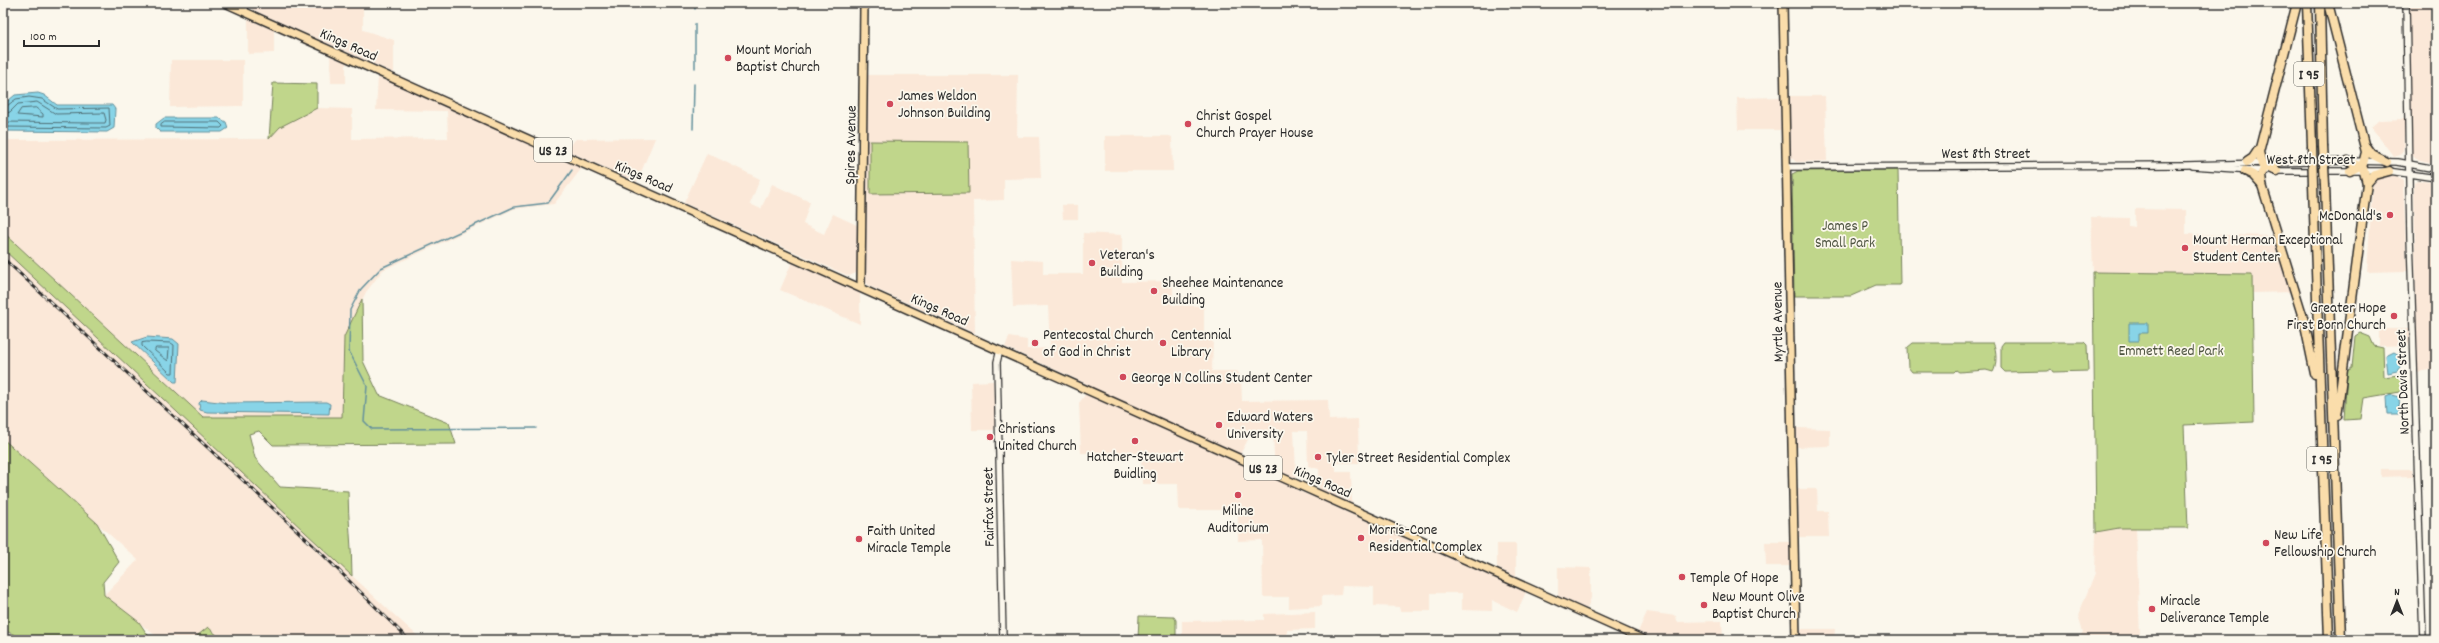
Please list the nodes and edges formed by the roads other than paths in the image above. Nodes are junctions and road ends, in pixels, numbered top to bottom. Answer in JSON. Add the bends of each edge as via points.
{"nodes":[{"id":1,"x":225,"y":3,"type":"edge"},
{"id":2,"x":245,"y":3,"type":"edge"},
{"id":3,"x":864,"y":3,"type":"edge"},
{"id":4,"x":1783,"y":3,"type":"edge"},
{"id":5,"x":2297,"y":3,"type":"edge"},
{"id":6,"x":2307,"y":3,"type":"edge"},
{"id":7,"x":2320,"y":3,"type":"edge"},
{"id":8,"x":2328,"y":3,"type":"edge"},
{"id":9,"x":2406,"y":3,"type":"edge"},
{"id":10,"x":245,"y":12,"type":"junction"},
{"id":11,"x":2260,"y":147,"type":"junction"},
{"id":12,"x":2366,"y":147,"type":"junction"},
{"id":13,"x":2348,"y":161,"type":"joint"},
{"id":14,"x":2247,"y":162,"type":"junction"},
{"id":15,"x":2280,"y":162,"type":"joint"},
{"id":16,"x":2387,"y":162,"type":"junction"},
{"id":17,"x":2408,"y":163,"type":"junction"},
{"id":18,"x":2186,"y":165,"type":"junction"},
{"id":19,"x":2363,"y":166,"type":"junction"},
{"id":20,"x":1786,"y":167,"type":"junction"},
{"id":21,"x":2263,"y":167,"type":"junction"},
{"id":22,"x":2436,"y":169,"type":"edge"},
{"id":23,"x":2245,"y":171,"type":"junction"},
{"id":24,"x":2277,"y":171,"type":"joint"},
{"id":25,"x":2350,"y":171,"type":"joint"},
{"id":26,"x":2389,"y":171,"type":"junction"},
{"id":27,"x":2408,"y":173,"type":"junction"},
{"id":28,"x":2436,"y":178,"type":"edge"},
{"id":29,"x":2367,"y":182,"type":"junction"},
{"id":30,"x":2262,"y":185,"type":"junction"},
{"id":31,"x":861,"y":287,"type":"junction"},
{"id":32,"x":1000,"y":350,"type":"junction"},
{"id":33,"x":2320,"y":404,"type":"junction"},
{"id":34,"x":2334,"y":448,"type":"junction"},
{"id":35,"x":1003,"y":640,"type":"edge"},
{"id":36,"x":1644,"y":640,"type":"edge"},
{"id":37,"x":1796,"y":640,"type":"edge"},
{"id":38,"x":2329,"y":640,"type":"edge"},
{"id":39,"x":2341,"y":640,"type":"edge"},
{"id":40,"x":2423,"y":640,"type":"edge"}],
"edges":[{"from":1,"to":10,"type":"main road","name":"Kings Road","number":"US 23"},
{"from":2,"to":10,"type":"street"},
{"from":3,"to":31,"type":"main road","name":"Spires Avenue"},
{"from":4,"to":20,"type":"main road","name":"Myrtle Avenue"},
{"from":5,"to":11,"type":"highway"},
{"from":6,"to":33,"type":"highway","number":"I 95","bridge":true},
{"from":7,"to":34,"type":"highway","number":"I 95","bridge":true},
{"from":8,"to":12,"type":"highway"},
{"from":9,"to":17,"type":"street","name":"North Davis Street"},
{"from":10,"to":31,"type":"main road","name":"Kings Road","number":"US 23"},
{"from":11,"to":14,"type":"highway","via":[[2254,158]]},
{"from":11,"to":21,"type":"highway"},
{"from":12,"to":16,"type":"highway","via":[[2371,154]]},
{"from":12,"to":19,"type":"highway"},
{"from":13,"to":15,"type":"street","name":"West 8th Street"},
{"from":13,"to":19,"type":"highway"},
{"from":14,"to":18,"type":"street","name":"West 8th Street"},
{"from":14,"to":21,"type":"street","name":"West 8th Street"},
{"from":15,"to":21,"type":"highway"},
{"from":16,"to":17,"type":"street","name":"West 8th Street"},
{"from":16,"to":19,"type":"street","name":"West 8th Street"},
{"from":17,"to":22,"type":"street","name":"West 8th Street"},
{"from":17,"to":27,"type":"street","name":"North Davis Street"},
{"from":18,"to":20,"type":"street","name":"West 8th Street"},
{"from":18,"to":23,"type":"street","name":"West 8th Street"},
{"from":19,"to":25,"type":"highway"},
{"from":19,"to":26,"type":"street","name":"West 8th Street"},
{"from":19,"to":29,"type":"highway"},
{"from":20,"to":37,"type":"main road","name":"Myrtle Avenue"},
{"from":21,"to":23,"type":"street","name":"West 8th Street"},
{"from":21,"to":24,"type":"highway"},
{"from":21,"to":30,"type":"highway"},
{"from":23,"to":30,"type":"highway"},
{"from":24,"to":25,"type":"street","name":"West 8th Street"},
{"from":26,"to":27,"type":"street","name":"West 8th Street"},
{"from":26,"to":29,"type":"highway","via":[[2374,175]]},
{"from":27,"to":28,"type":"street","name":"West 8th Street"},
{"from":27,"to":40,"type":"street","name":"North Davis Street"},
{"from":29,"to":34,"type":"highway","via":[[2342,366]]},
{"from":30,"to":33,"type":"highway","via":[[2307,332]]},
{"from":31,"to":32,"type":"main road","name":"Kings Road","number":"US 23"},
{"from":32,"to":35,"type":"street","name":"Fairfax Street","via":[[997,362]]},
{"from":32,"to":36,"type":"main road","name":"Kings Road","number":"US 23"},
{"from":33,"to":38,"type":"highway","number":"I 95"},
{"from":34,"to":39,"type":"highway","number":"I 95"}]}
